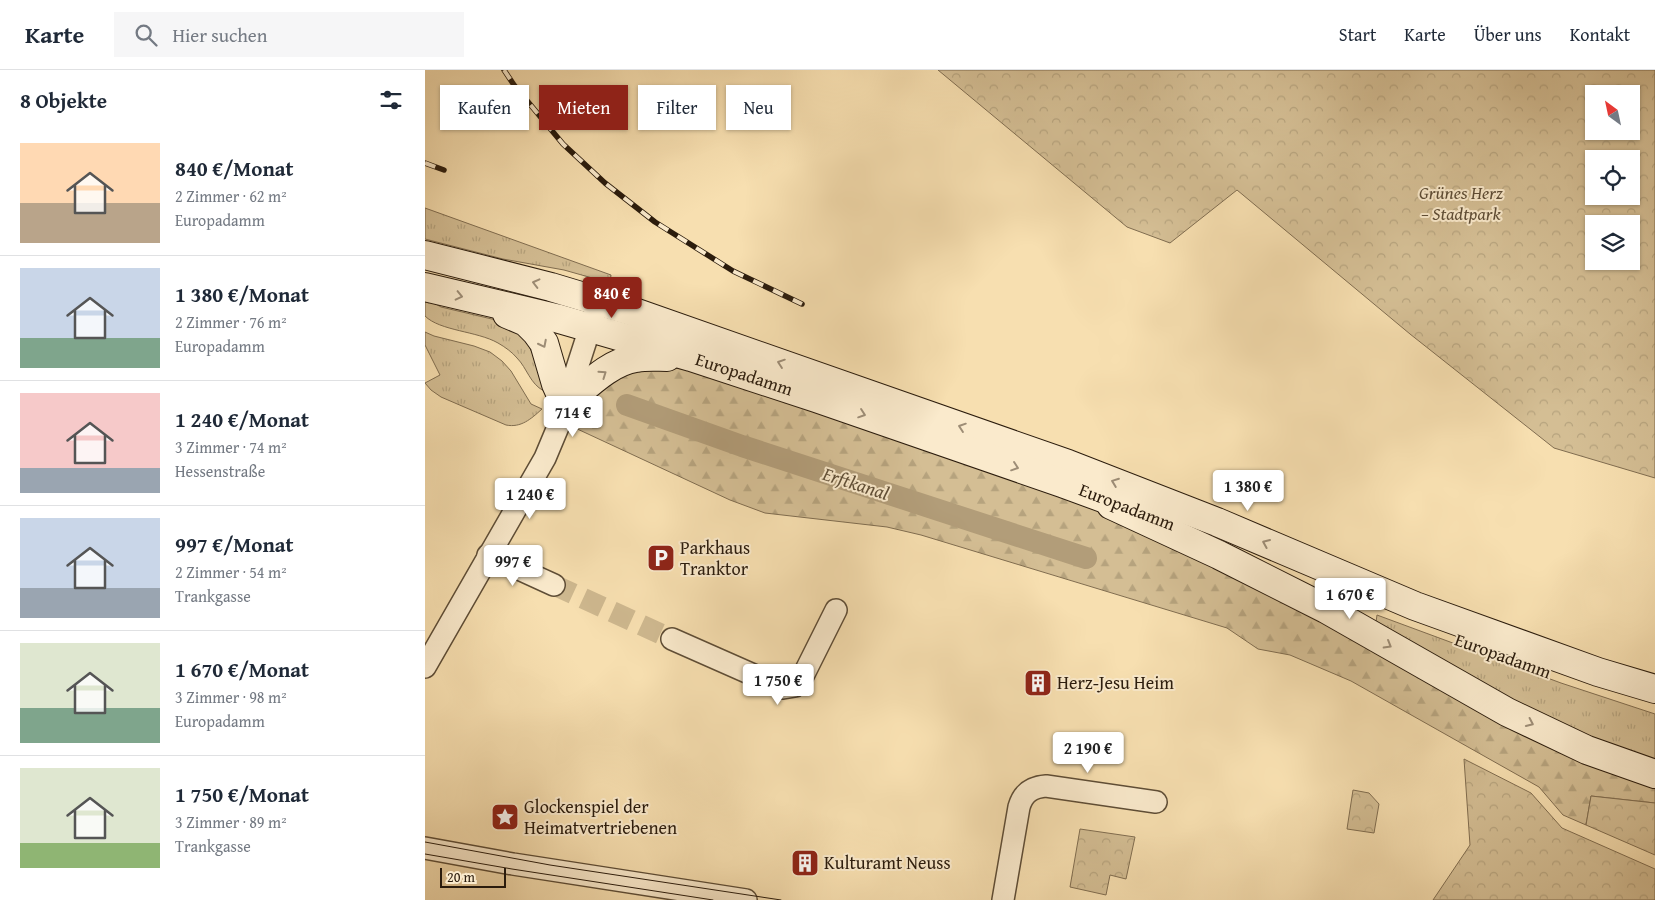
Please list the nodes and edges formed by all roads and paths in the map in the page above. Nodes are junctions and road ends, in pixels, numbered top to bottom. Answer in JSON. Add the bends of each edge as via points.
{"nodes":[{"id":1,"x":425,"y":255,"type":"edge"},
{"id":2,"x":425,"y":288,"type":"edge"},
{"id":3,"x":599,"y":300,"type":"junction"},
{"id":4,"x":493,"y":304,"type":"junction"},
{"id":5,"x":591,"y":327,"type":"junction"},
{"id":6,"x":691,"y":357,"type":"junction"},
{"id":7,"x":565,"y":404,"type":"junction"},
{"id":8,"x":1062,"y":483,"type":"junction"},
{"id":9,"x":488,"y":555,"type":"junction"},
{"id":10,"x":554,"y":585,"type":"tunnel mouth"},
{"id":11,"x":835,"y":610,"type":"dead end"},
{"id":12,"x":672,"y":639,"type":"tunnel mouth"},
{"id":13,"x":425,"y":667,"type":"edge"},
{"id":14,"x":1655,"y":689,"type":"edge"},
{"id":15,"x":1655,"y":706,"type":"edge"},
{"id":16,"x":1655,"y":774,"type":"edge"},
{"id":17,"x":1156,"y":802,"type":"dead end"},
{"id":18,"x":425,"y":848,"type":"edge"},
{"id":19,"x":746,"y":900,"type":"edge"},
{"id":20,"x":1003,"y":900,"type":"edge"}],
"edges":[{"from":3,"to":1,"type":"main road","name":"Europadamm","one_way":true},
{"from":2,"to":4,"type":"main road","name":"Europadamm","one_way":true},
{"from":3,"to":5,"type":"street"},
{"from":14,"to":3,"type":"main road","name":"Europadamm","one_way":true,"via":[[1598,672],[1415,606],[1217,522],[1068,464]]},
{"from":4,"to":5,"type":"main road","name":"Europadamm"},
{"from":4,"to":7,"type":"main road","one_way":true,"via":[[526,322],[544,343]]},
{"from":5,"to":6,"type":"main road","name":"Europadamm"},
{"from":5,"to":7,"type":"street"},
{"from":7,"to":6,"type":"main road","one_way":true,"via":[[620,363],[635,358]]},
{"from":6,"to":8,"type":"main road","name":"Europadamm","one_way":true},
{"from":7,"to":9,"type":"street","via":[[545,458]]},
{"from":8,"to":15,"type":"main road","name":"Europadamm","via":[[1203,536],[1405,620],[1589,687]]},
{"from":8,"to":16,"type":"main road","one_way":true,"via":[[1219,555],[1326,609],[1507,712],[1587,750]]},
{"from":9,"to":10,"type":"street"},
{"from":9,"to":13,"type":"street"},
{"from":11,"to":12,"type":"street","via":[[795,686],[783,688]]},
{"from":17,"to":20,"type":"street","via":[[1046,786],[1027,792],[1021,798]]},
{"from":18,"to":19,"type":"street"}]}
